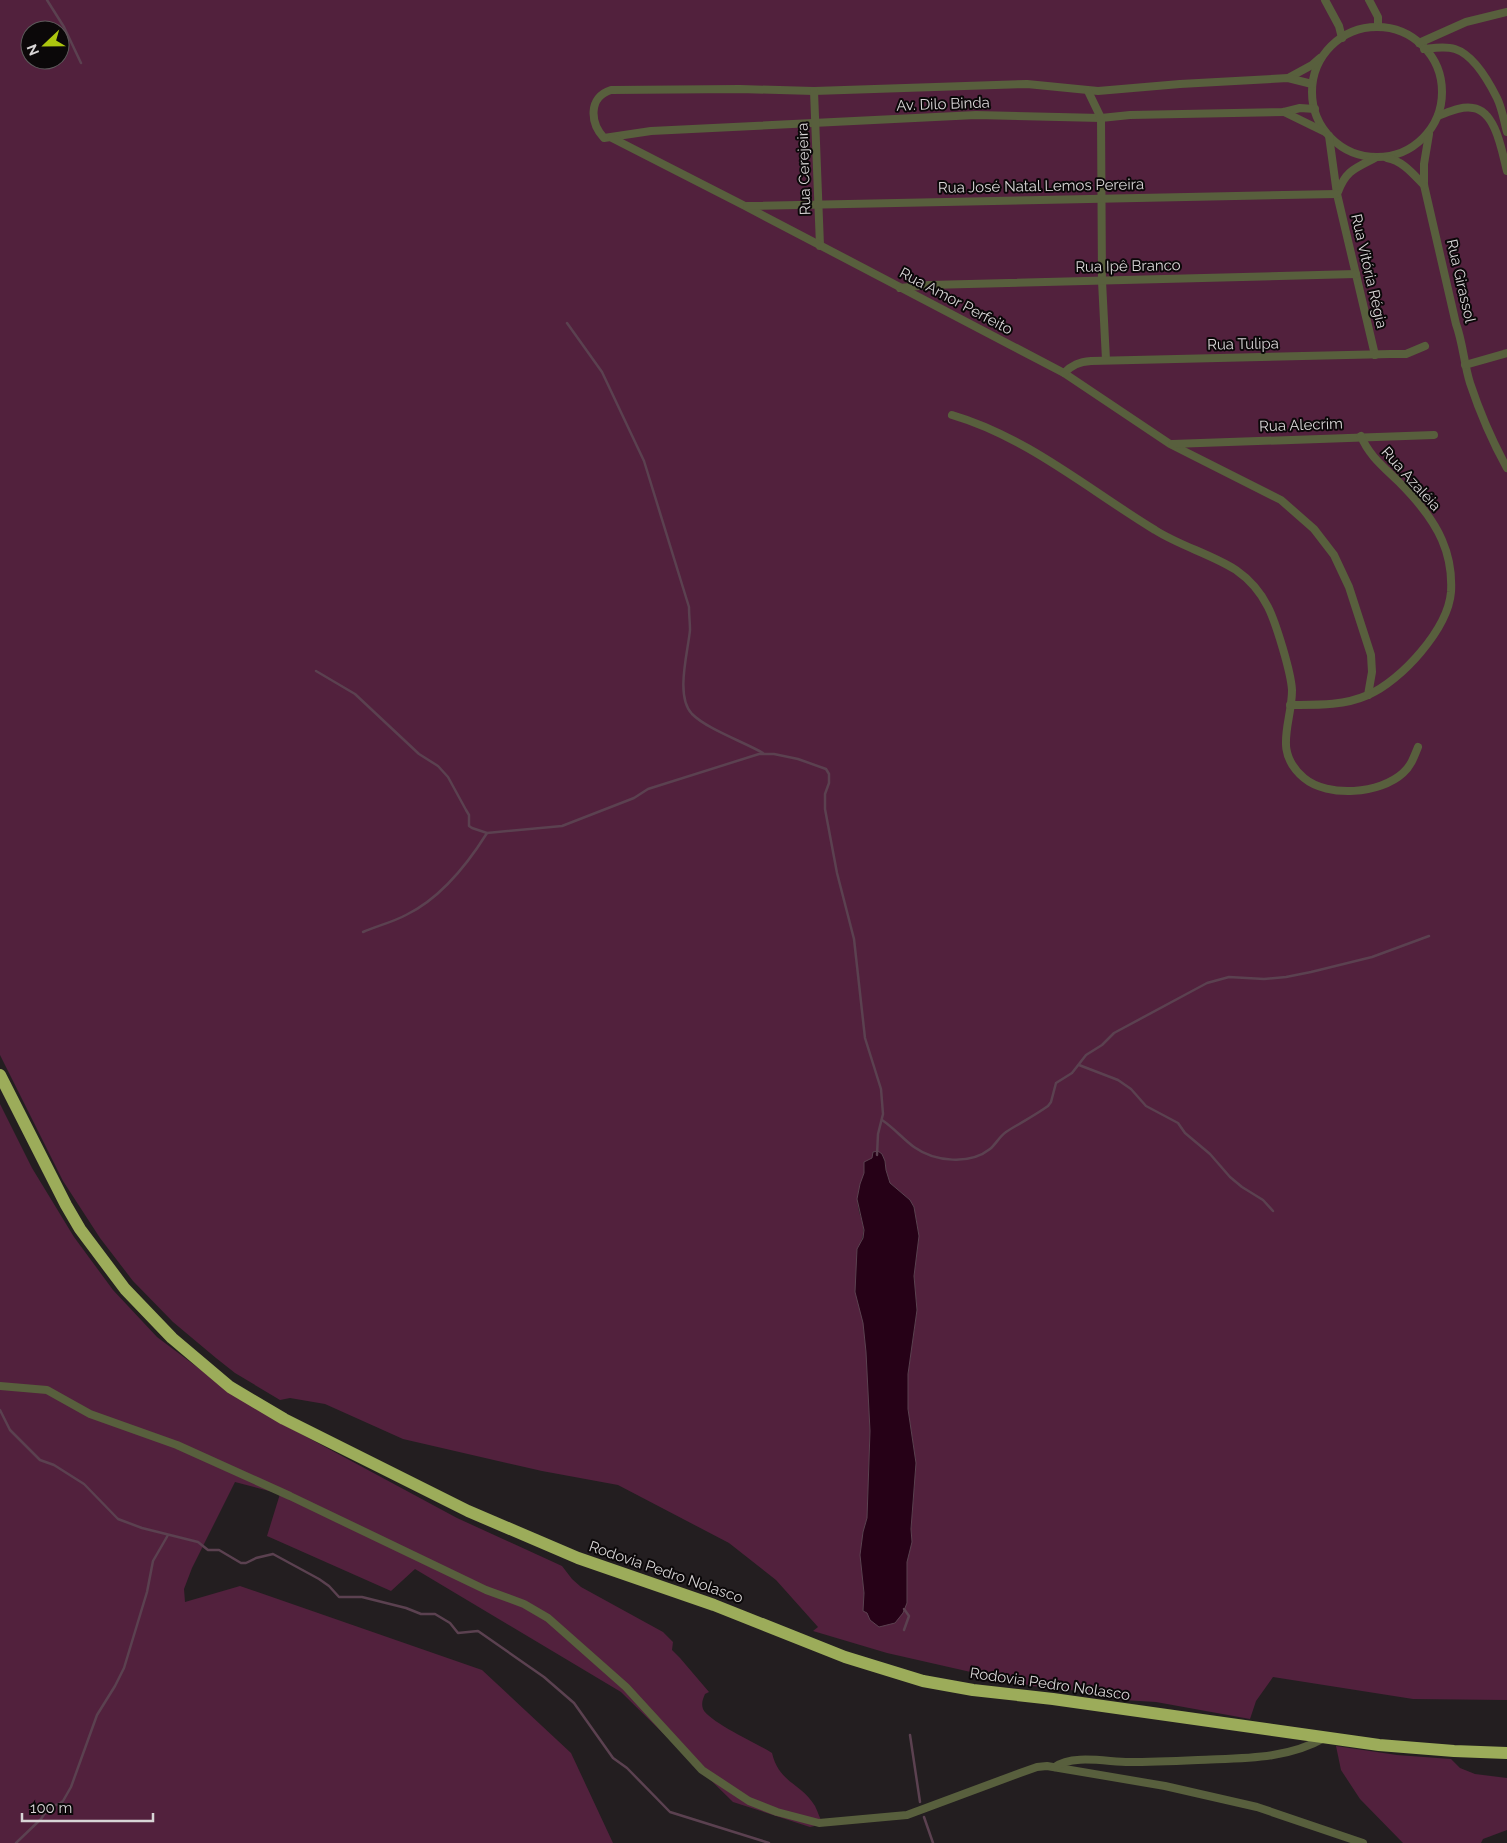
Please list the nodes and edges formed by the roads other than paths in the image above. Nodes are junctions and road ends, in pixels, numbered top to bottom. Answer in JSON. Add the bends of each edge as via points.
{"nodes":[{"id":1,"x":1324,"y":0,"type":"edge"},
{"id":2,"x":1369,"y":0,"type":"edge"},
{"id":3,"x":1507,"y":12,"type":"edge"},
{"id":4,"x":1378,"y":27,"type":"junction"},
{"id":5,"x":1342,"y":38,"type":"junction"},
{"id":6,"x":1422,"y":46,"type":"junction"},
{"id":7,"x":1325,"y":54,"type":"junction"},
{"id":8,"x":1288,"y":78,"type":"junction"},
{"id":9,"x":1312,"y":84,"type":"junction"},
{"id":10,"x":814,"y":91,"type":"junction"},
{"id":11,"x":1088,"y":91,"type":"junction"},
{"id":12,"x":1507,"y":98,"type":"edge"},
{"id":13,"x":1498,"y":99,"type":"junction"},
{"id":14,"x":1315,"y":109,"type":"junction"},
{"id":15,"x":1284,"y":112,"type":"junction"},
{"id":16,"x":1438,"y":116,"type":"junction"},
{"id":17,"x":1101,"y":118,"type":"junction"},
{"id":18,"x":816,"y":124,"type":"junction"},
{"id":19,"x":1429,"y":132,"type":"junction"},
{"id":20,"x":1507,"y":132,"type":"edge"},
{"id":21,"x":1328,"y":134,"type":"junction"},
{"id":22,"x":607,"y":138,"type":"junction"},
{"id":23,"x":1379,"y":157,"type":"junction"},
{"id":24,"x":1507,"y":170,"type":"edge"},
{"id":25,"x":1424,"y":186,"type":"junction"},
{"id":26,"x":1337,"y":194,"type":"junction"},
{"id":27,"x":1102,"y":199,"type":"junction"},
{"id":28,"x":819,"y":204,"type":"junction"},
{"id":29,"x":745,"y":206,"type":"junction"},
{"id":30,"x":820,"y":246,"type":"junction"},
{"id":31,"x":1356,"y":274,"type":"junction"},
{"id":32,"x":1102,"y":281,"type":"junction"},
{"id":33,"x":900,"y":288,"type":"junction"},
{"id":34,"x":1425,"y":346,"type":"dead end"},
{"id":35,"x":1507,"y":353,"type":"edge"},
{"id":36,"x":1375,"y":355,"type":"junction"},
{"id":37,"x":1106,"y":360,"type":"junction"},
{"id":38,"x":1465,"y":365,"type":"junction"},
{"id":39,"x":1064,"y":373,"type":"junction"},
{"id":40,"x":952,"y":416,"type":"dead end"},
{"id":41,"x":1434,"y":435,"type":"dead end"},
{"id":42,"x":1361,"y":436,"type":"junction"},
{"id":43,"x":1170,"y":444,"type":"junction"},
{"id":44,"x":1507,"y":468,"type":"edge"},
{"id":45,"x":1368,"y":695,"type":"junction"},
{"id":46,"x":1290,"y":705,"type":"junction"},
{"id":47,"x":1418,"y":747,"type":"dead end"},
{"id":48,"x":0,"y":1074,"type":"edge"},
{"id":49,"x":0,"y":1386,"type":"edge"},
{"id":50,"x":1326,"y":1737,"type":"junction"},
{"id":51,"x":1507,"y":1752,"type":"edge"},
{"id":52,"x":1055,"y":1767,"type":"junction"},
{"id":53,"x":1363,"y":1843,"type":"edge"}],
"edges":[{"from":1,"to":5,"type":"street"},
{"from":2,"to":4,"type":"street","via":[[1378,17]]},
{"from":3,"to":6,"type":"street","via":[[1466,22]]},
{"from":4,"to":5,"type":"street"},
{"from":4,"to":6,"type":"street","via":[[1400,31]]},
{"from":5,"to":7,"type":"street"},
{"from":6,"to":13,"type":"street","via":[[1464,53]]},
{"from":6,"to":16,"type":"street","via":[[1434,61],[1441,79]]},
{"from":7,"to":8,"type":"street"},
{"from":7,"to":9,"type":"street"},
{"from":8,"to":9,"type":"street"},
{"from":8,"to":11,"type":"street","name":"Av. Dilo Binda"},
{"from":9,"to":14,"type":"street"},
{"from":10,"to":11,"type":"street","name":"Av. Dilo Binda","via":[[1027,84]]},
{"from":10,"to":18,"type":"street","name":"Rua Cerejeira"},
{"from":10,"to":22,"type":"street","name":"Av. Dilo Binda","via":[[611,90],[600,96],[593,111],[595,126]]},
{"from":11,"to":17,"type":"street"},
{"from":12,"to":13,"type":"street"},
{"from":13,"to":20,"type":"street"},
{"from":14,"to":15,"type":"street","name":"Av. Dilo Binda"},
{"from":14,"to":21,"type":"street"},
{"from":15,"to":17,"type":"street","name":"Av. Dilo Binda"},
{"from":15,"to":21,"type":"street"},
{"from":16,"to":19,"type":"street"},
{"from":16,"to":24,"type":"street","via":[[1461,108],[1474,108],[1488,115]]},
{"from":17,"to":18,"type":"street","name":"Av. Dilo Binda","via":[[976,115]]},
{"from":17,"to":27,"type":"street"},
{"from":18,"to":22,"type":"street","name":"Av. Dilo Binda","via":[[651,131]]},
{"from":18,"to":28,"type":"street","name":"Rua Cerejeira"},
{"from":19,"to":23,"type":"street","via":[[1408,149]]},
{"from":19,"to":25,"type":"street","name":"Rua Girassol"},
{"from":21,"to":23,"type":"street","via":[[1354,153]]},
{"from":21,"to":26,"type":"street","name":"Rua Vitória Régia"},
{"from":22,"to":29,"type":"street","name":"Rua Amor Perfeito"},
{"from":23,"to":25,"type":"street","via":[[1395,160]]},
{"from":23,"to":26,"type":"street","via":[[1347,174]]},
{"from":25,"to":38,"type":"street","name":"Rua Girassol"},
{"from":26,"to":27,"type":"street","name":"Rua José Natal Lemos Pereira"},
{"from":26,"to":31,"type":"street","name":"Rua Vitória Régia"},
{"from":27,"to":28,"type":"street","name":"Rua José Natal Lemos Pereira"},
{"from":27,"to":32,"type":"street"},
{"from":28,"to":29,"type":"street","name":"Rua José Natal Lemos Pereira"},
{"from":28,"to":30,"type":"street","name":"Rua Cerejeira"},
{"from":29,"to":30,"type":"street","name":"Rua Amor Perfeito"},
{"from":30,"to":33,"type":"street","name":"Rua Amor Perfeito"},
{"from":31,"to":32,"type":"street","name":"Rua Ipê Branco"},
{"from":31,"to":36,"type":"street","name":"Rua Vitória Régia"},
{"from":32,"to":33,"type":"street","name":"Rua Ipê Branco"},
{"from":32,"to":37,"type":"street"},
{"from":33,"to":39,"type":"street","name":"Rua Amor Perfeito"},
{"from":34,"to":36,"type":"street","name":"Rua Tulipa","via":[[1406,354]]},
{"from":35,"to":38,"type":"street"},
{"from":36,"to":37,"type":"street","name":"Rua Tulipa"},
{"from":37,"to":39,"type":"street","name":"Rua Tulipa","via":[[1080,362]]},
{"from":38,"to":44,"type":"street","name":"Rua Girassol","via":[[1493,442]]},
{"from":39,"to":43,"type":"street","name":"Rua Amor Perfeito"},
{"from":40,"to":46,"type":"street","via":[[978,423],[1048,460],[1156,531],[1235,570],[1248,580],[1263,598],[1274,620],[1292,689]]},
{"from":41,"to":42,"type":"street","name":"Rua Alecrim"},
{"from":42,"to":43,"type":"street","name":"Rua Alecrim"},
{"from":42,"to":45,"type":"street","name":"Rua Azaléia","via":[[1370,454],[1428,516],[1442,540],[1451,578],[1447,609],[1431,638],[1407,667]]},
{"from":43,"to":45,"type":"street","name":"Rua Amor Perfeito","via":[[1282,500],[1314,529],[1334,555],[1349,588],[1371,655]]},
{"from":45,"to":46,"type":"street","name":"Rua Azaléia","via":[[1339,704]]},
{"from":46,"to":47,"type":"street","via":[[1285,731],[1288,758],[1305,779],[1316,785],[1340,791],[1374,788],[1402,775],[1413,761]]},
{"from":48,"to":50,"type":"highway","name":"Rodovia Pedro Nolasco","via":[[66,1205],[125,1289],[172,1338],[230,1387],[339,1447],[468,1511],[578,1558],[714,1604],[845,1657],[923,1681]]},
{"from":49,"to":52,"type":"street","via":[[47,1390],[90,1414],[177,1445],[537,1611],[626,1687],[702,1770],[744,1797],[777,1812],[818,1822],[899,1816],[1037,1767]]},
{"from":50,"to":51,"type":"highway","name":"Rodovia Pedro Nolasco","via":[[1379,1745]]},
{"from":50,"to":52,"type":"street","via":[[1300,1750],[1272,1755],[1130,1762],[1067,1760]]},
{"from":52,"to":53,"type":"street","via":[[1165,1786],[1257,1807]]}]}
